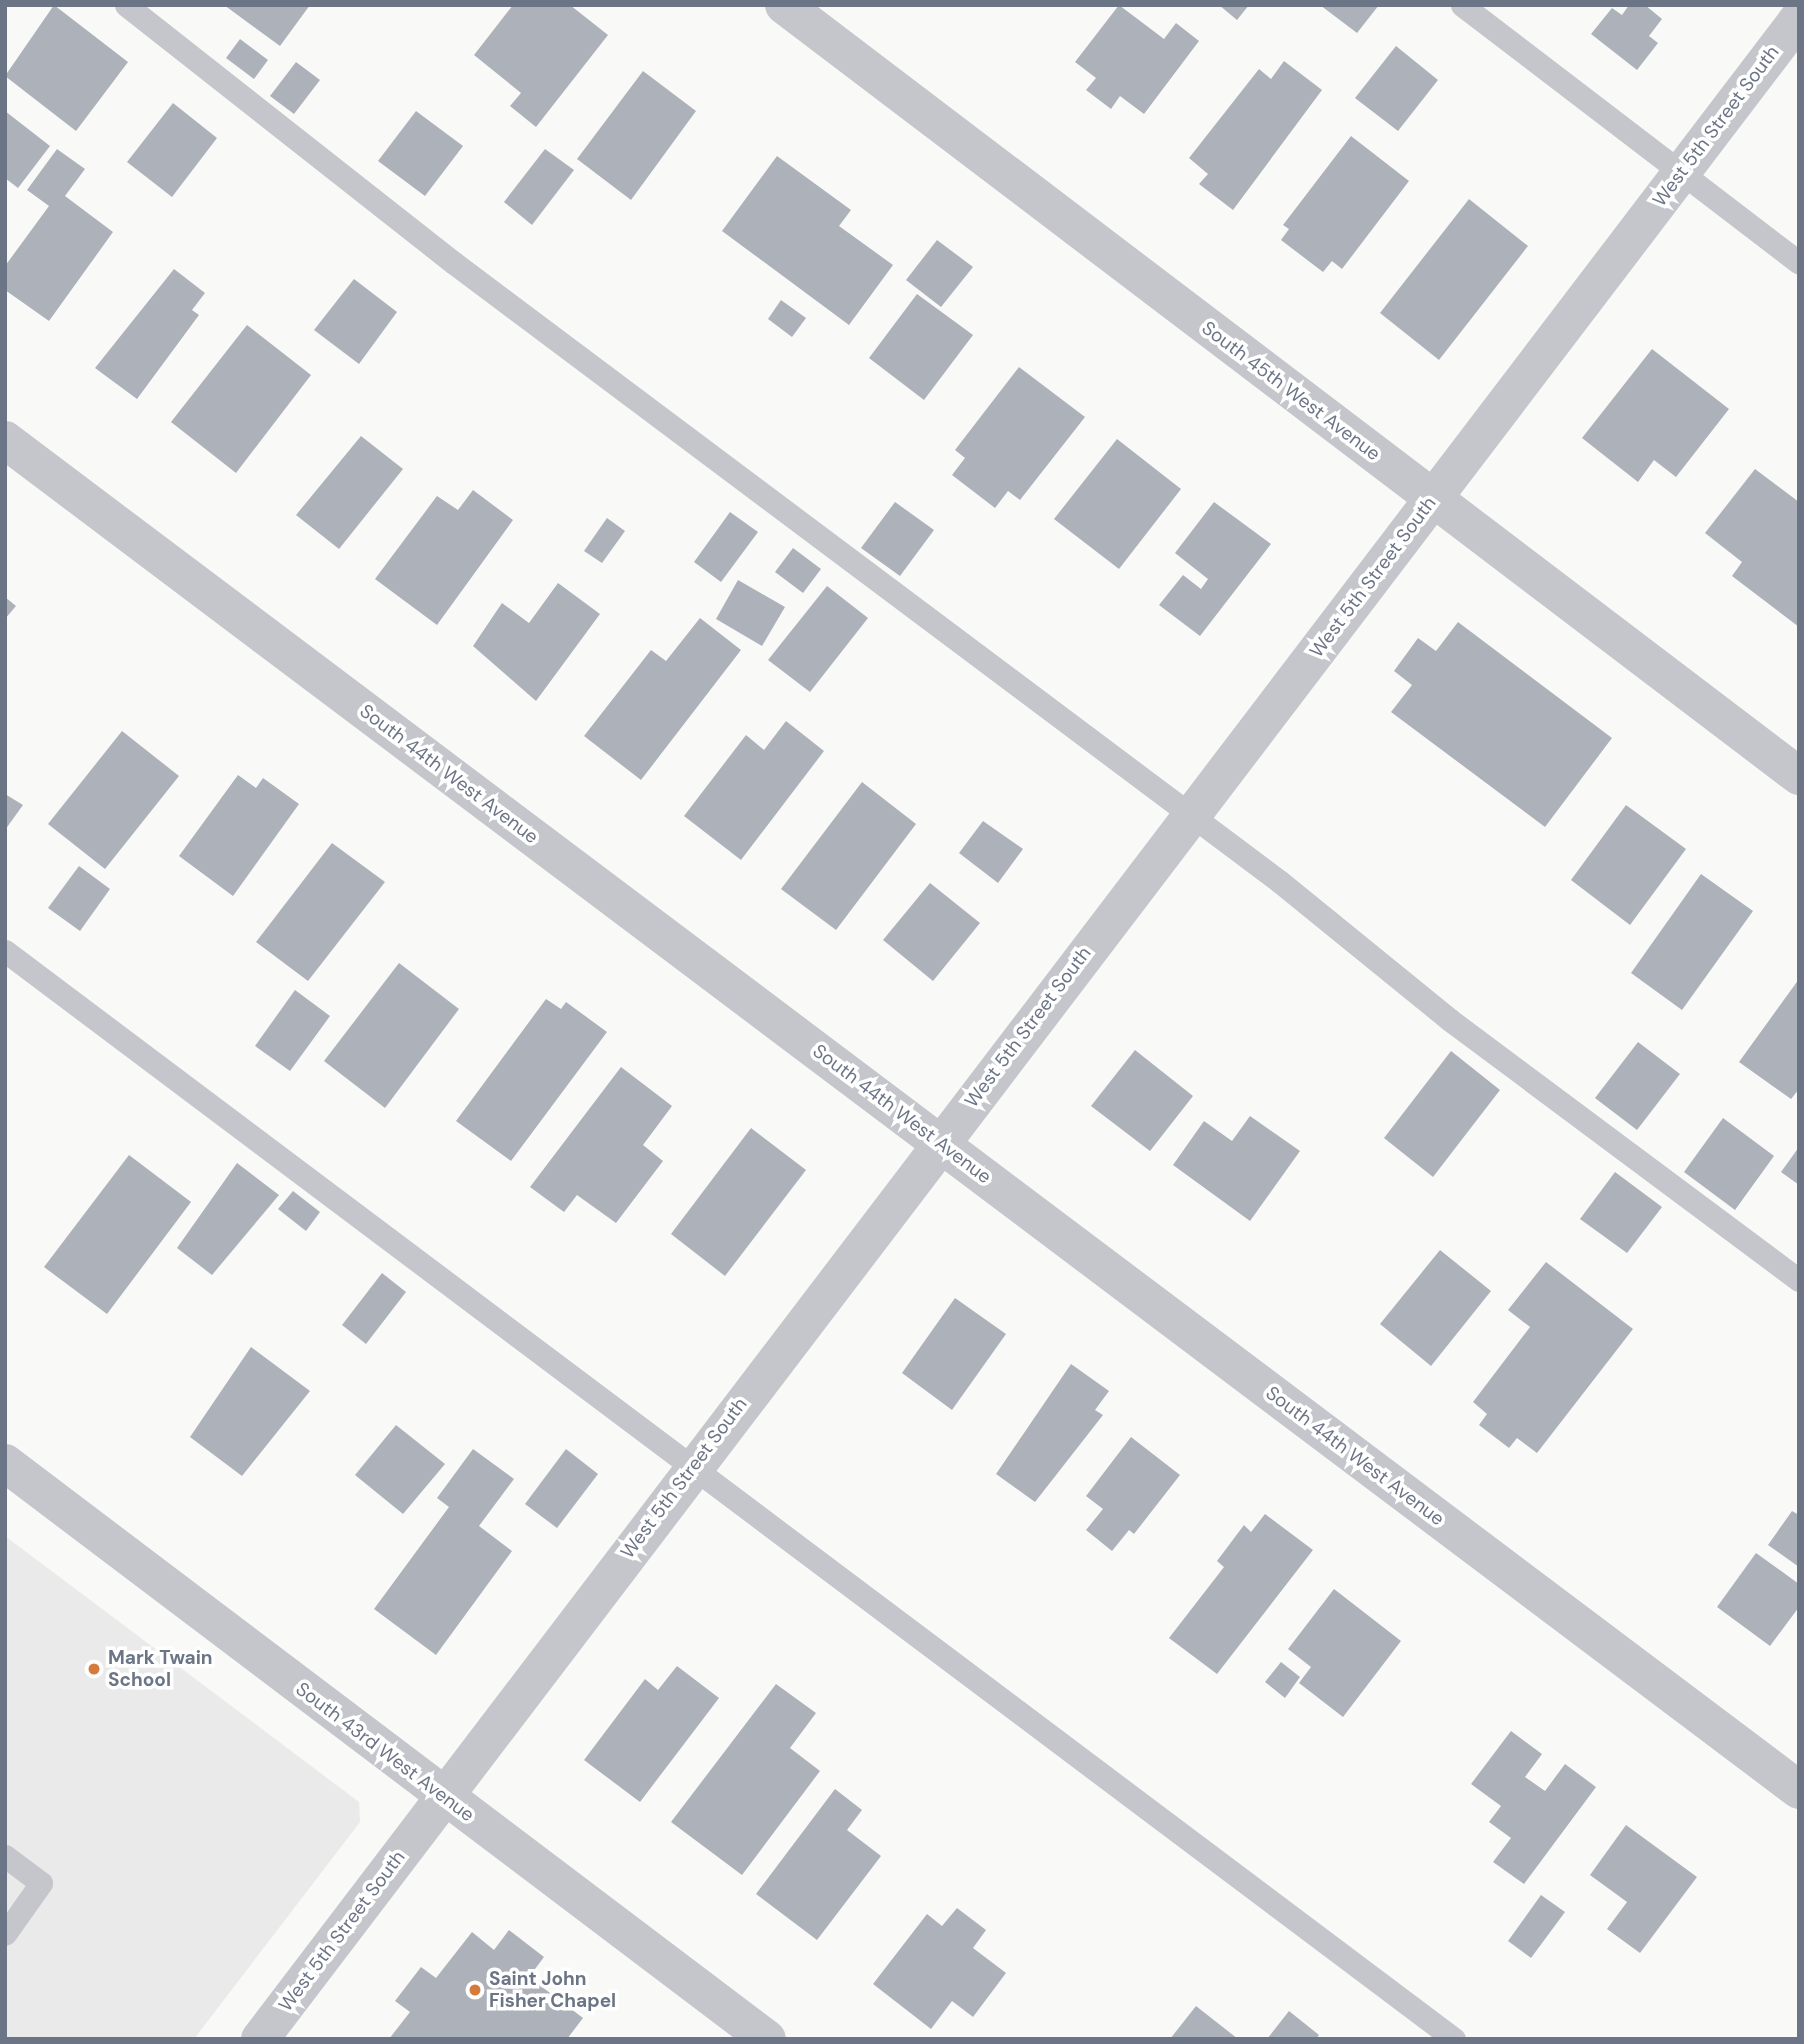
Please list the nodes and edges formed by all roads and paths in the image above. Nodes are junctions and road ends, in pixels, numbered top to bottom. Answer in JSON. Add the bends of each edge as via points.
{"nodes":[{"id":1,"x":126,"y":5,"type":"edge"},
{"id":2,"x":784,"y":5,"type":"edge"},
{"id":3,"x":1462,"y":5,"type":"edge"},
{"id":4,"x":1799,"y":18,"type":"edge"},
{"id":5,"x":1681,"y":172,"type":"junction"},
{"id":6,"x":1799,"y":263,"type":"edge"},
{"id":7,"x":5,"y":440,"type":"edge"},
{"id":8,"x":1433,"y":498,"type":"junction"},
{"id":9,"x":1799,"y":776,"type":"edge"},
{"id":10,"x":1191,"y":814,"type":"junction"},
{"id":11,"x":5,"y":951,"type":"edge"},
{"id":12,"x":939,"y":1142,"type":"junction"},
{"id":13,"x":1799,"y":1280,"type":"edge"},
{"id":14,"x":5,"y":1463,"type":"edge"},
{"id":15,"x":693,"y":1466,"type":"junction"},
{"id":16,"x":1799,"y":1790,"type":"edge"},
{"id":17,"x":444,"y":1796,"type":"junction"},
{"id":18,"x":5,"y":1856,"type":"edge"},
{"id":19,"x":5,"y":1934,"type":"edge"},
{"id":20,"x":260,"y":2039,"type":"edge"},
{"id":21,"x":767,"y":2039,"type":"edge"},
{"id":22,"x":1454,"y":2039,"type":"edge"}],
"edges":[{"from":1,"to":10,"type":"lane","via":[[454,262]]},
{"from":2,"to":8,"type":"street","name":"South 45th West Avenue"},
{"from":3,"to":5,"type":"lane"},
{"from":4,"to":5,"type":"street","name":"West 5th Street South"},
{"from":5,"to":6,"type":"lane"},
{"from":5,"to":8,"type":"street","name":"West 5th Street South"},
{"from":7,"to":12,"type":"street","name":"South 44th West Avenue"},
{"from":8,"to":9,"type":"street","name":"South 45th West Avenue"},
{"from":8,"to":10,"type":"street","name":"West 5th Street South"},
{"from":10,"to":12,"type":"street","name":"West 5th Street South"},
{"from":10,"to":13,"type":"lane","via":[[1450,1020]]},
{"from":11,"to":15,"type":"lane"},
{"from":12,"to":15,"type":"street","name":"West 5th Street South"},
{"from":12,"to":16,"type":"street","name":"South 44th West Avenue"},
{"from":14,"to":17,"type":"street","name":"South 43rd West Avenue"},
{"from":15,"to":17,"type":"street","name":"West 5th Street South"},
{"from":15,"to":22,"type":"lane"},
{"from":17,"to":20,"type":"street","name":"West 5th Street South"},
{"from":17,"to":21,"type":"street","name":"South 43rd West Avenue"},
{"from":18,"to":19,"type":"lane","via":[[41,1883]]}]}
